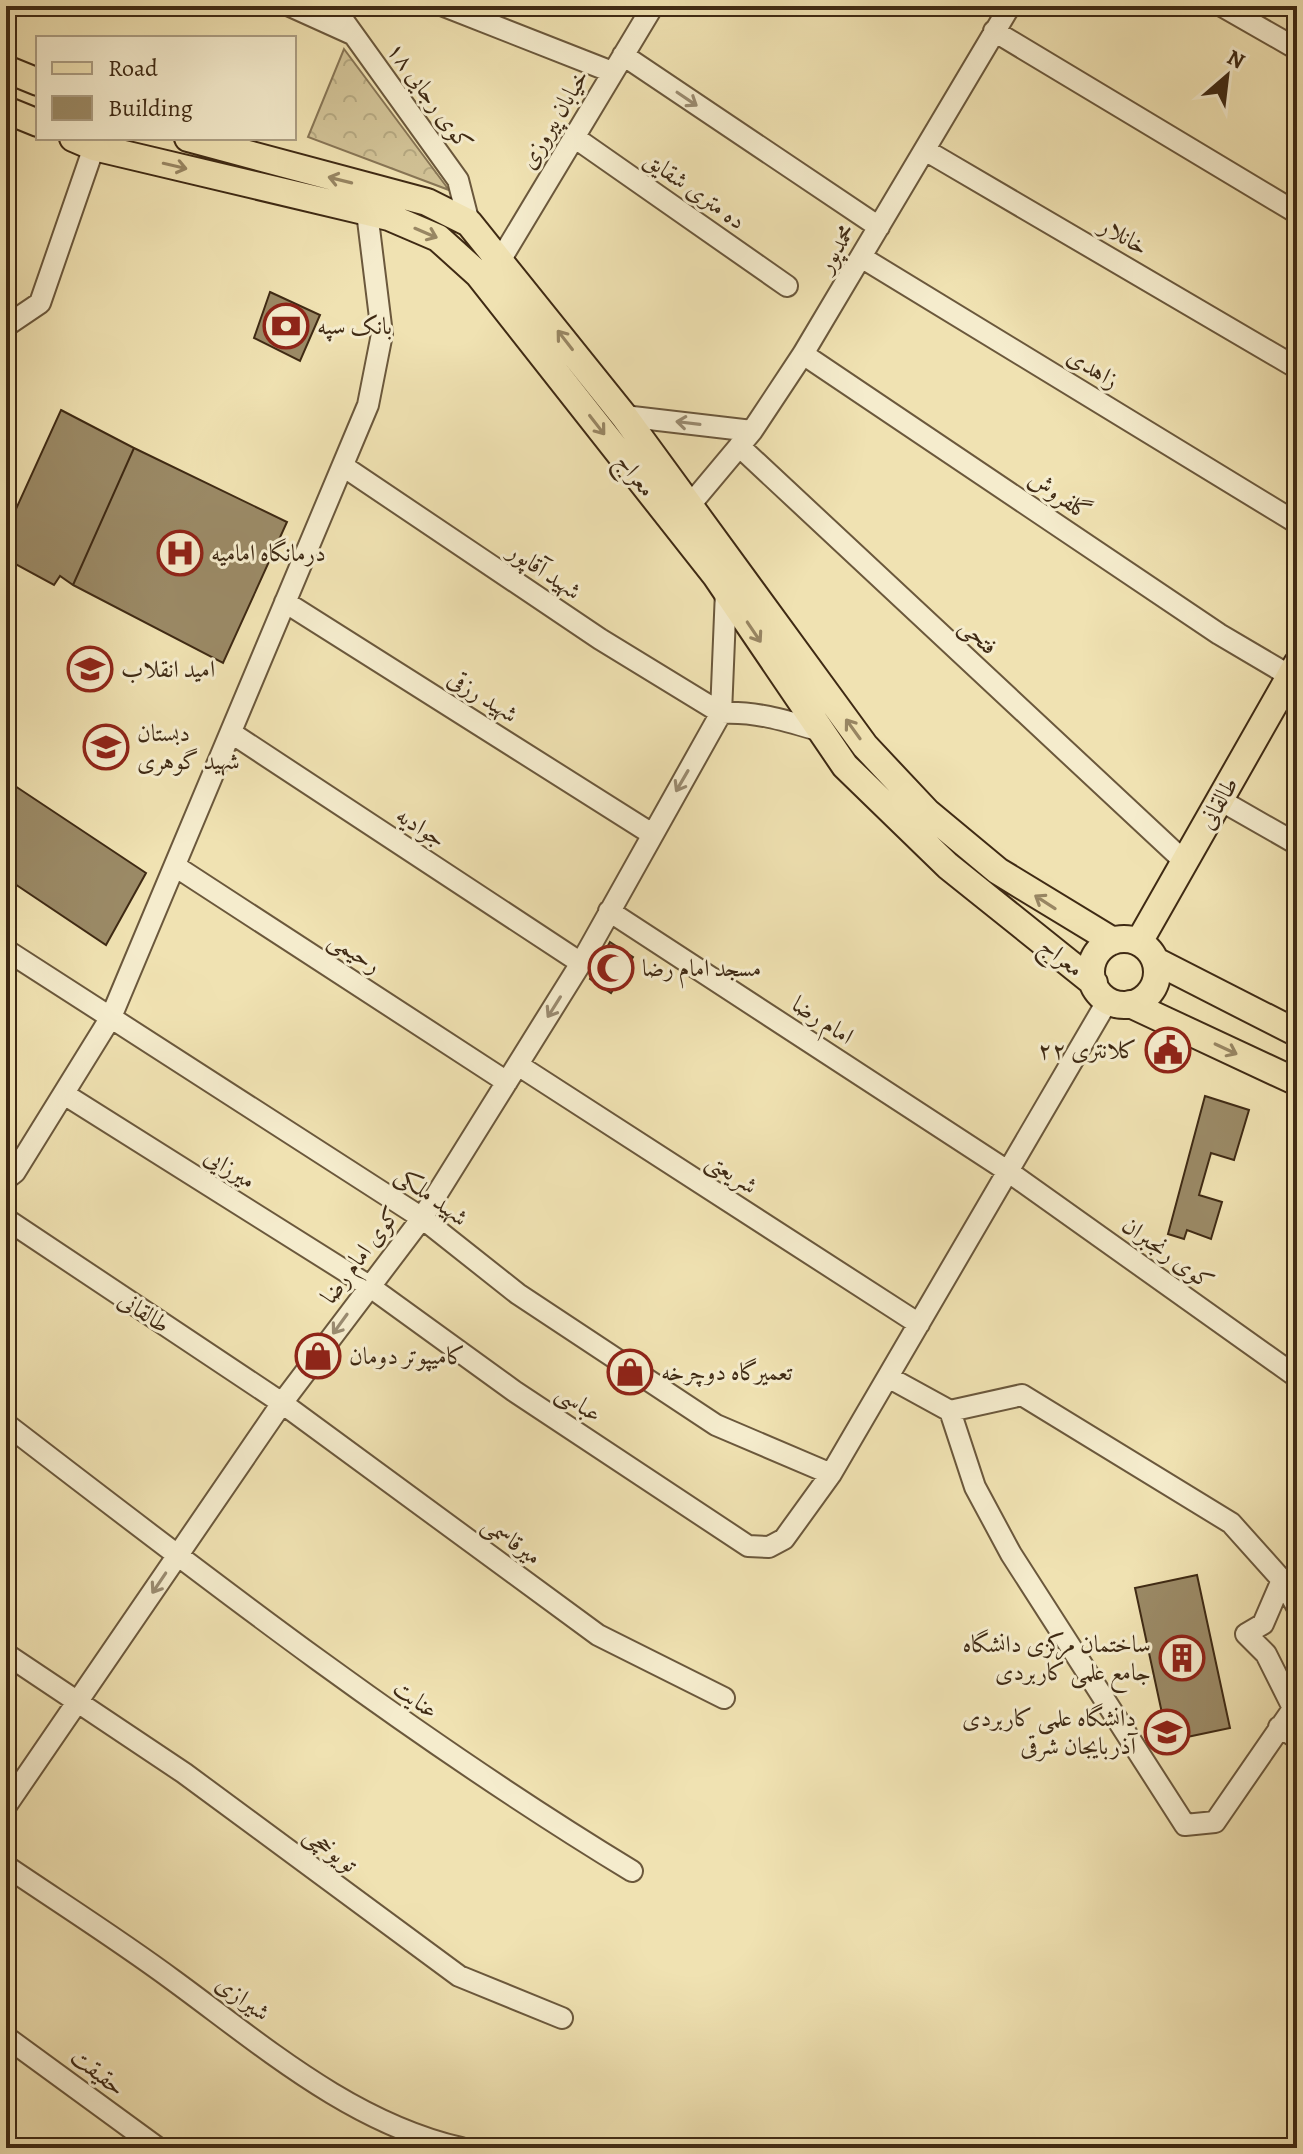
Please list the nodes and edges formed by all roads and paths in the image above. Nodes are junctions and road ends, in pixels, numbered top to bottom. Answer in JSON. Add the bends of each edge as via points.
{"nodes":[{"id":1,"x":290,"y":6,"type":"edge"},
{"id":2,"x":333,"y":6,"type":"edge"},
{"id":3,"x":444,"y":6,"type":"edge"},
{"id":4,"x":653,"y":6,"type":"edge"},
{"id":5,"x":1010,"y":6,"type":"edge"},
{"id":6,"x":1222,"y":6,"type":"edge"},
{"id":7,"x":994,"y":31,"type":"junction"},
{"id":8,"x":353,"y":34,"type":"junction"},
{"id":9,"x":1297,"y":49,"type":"edge"},
{"id":10,"x":617,"y":64,"type":"junction"},
{"id":11,"x":6,"y":69,"type":"edge"},
{"id":12,"x":36,"y":81,"type":"edge"},
{"id":13,"x":6,"y":110,"type":"edge"},
{"id":14,"x":36,"y":122,"type":"edge"},
{"id":15,"x":574,"y":137,"type":"junction"},
{"id":16,"x":195,"y":140,"type":"edge"},
{"id":17,"x":83,"y":143,"type":"edge"},
{"id":18,"x":925,"y":150,"type":"junction"},
{"id":19,"x":367,"y":212,"type":"junction"},
{"id":20,"x":1297,"y":213,"type":"edge"},
{"id":21,"x":469,"y":223,"type":"junction"},
{"id":22,"x":879,"y":227,"type":"junction"},
{"id":23,"x":861,"y":257,"type":"junction"},
{"id":24,"x":501,"y":259,"type":"junction"},
{"id":25,"x":787,"y":286,"type":"dead end"},
{"id":26,"x":6,"y":302,"type":"edge"},
{"id":27,"x":26,"y":312,"type":"junction"},
{"id":28,"x":6,"y":326,"type":"edge"},
{"id":29,"x":803,"y":354,"type":"junction"},
{"id":30,"x":1297,"y":368,"type":"edge"},
{"id":31,"x":624,"y":416,"type":"junction"},
{"id":32,"x":745,"y":439,"type":"junction"},
{"id":33,"x":343,"y":466,"type":"junction"},
{"id":34,"x":690,"y":505,"type":"junction"},
{"id":35,"x":1297,"y":523,"type":"edge"},
{"id":36,"x":726,"y":591,"type":"junction"},
{"id":37,"x":285,"y":602,"type":"junction"},
{"id":38,"x":1295,"y":673,"type":"edge"},
{"id":39,"x":721,"y":713,"type":"junction"},
{"id":40,"x":821,"y":731,"type":"junction"},
{"id":41,"x":233,"y":734,"type":"junction"},
{"id":42,"x":1220,"y":800,"type":"junction"},
{"id":43,"x":652,"y":834,"type":"junction"},
{"id":44,"x":1297,"y":844,"type":"edge"},
{"id":45,"x":1185,"y":862,"type":"junction"},
{"id":46,"x":175,"y":866,"type":"junction"},
{"id":47,"x":609,"y":911,"type":"junction"},
{"id":48,"x":1113,"y":941,"type":"junction"},
{"id":49,"x":6,"y":950,"type":"edge"},
{"id":50,"x":1147,"y":952,"type":"junction"},
{"id":51,"x":581,"y":963,"type":"junction"},
{"id":52,"x":1110,"y":996,"type":"junction"},
{"id":53,"x":111,"y":1017,"type":"junction"},
{"id":54,"x":1297,"y":1033,"type":"edge"},
{"id":55,"x":512,"y":1073,"type":"junction"},
{"id":56,"x":1297,"y":1082,"type":"edge"},
{"id":57,"x":64,"y":1094,"type":"junction"},
{"id":58,"x":1009,"y":1172,"type":"junction"},
{"id":59,"x":6,"y":1179,"type":"edge"},
{"id":60,"x":422,"y":1218,"type":"junction"},
{"id":61,"x":6,"y":1219,"type":"edge"},
{"id":62,"x":369,"y":1286,"type":"junction"},
{"id":63,"x":919,"y":1324,"type":"junction"},
{"id":64,"x":888,"y":1377,"type":"junction"},
{"id":65,"x":1297,"y":1377,"type":"edge"},
{"id":66,"x":282,"y":1403,"type":"junction"},
{"id":67,"x":950,"y":1411,"type":"junction"},
{"id":68,"x":6,"y":1424,"type":"edge"},
{"id":69,"x":831,"y":1474,"type":"junction"},
{"id":70,"x":178,"y":1556,"type":"junction"},
{"id":71,"x":1282,"y":1580,"type":"junction"},
{"id":72,"x":1297,"y":1607,"type":"edge"},
{"id":73,"x":6,"y":1654,"type":"edge"},
{"id":74,"x":724,"y":1698,"type":"dead end"},
{"id":75,"x":78,"y":1701,"type":"junction"},
{"id":76,"x":1295,"y":1706,"type":"edge"},
{"id":77,"x":1288,"y":1732,"type":"edge"},
{"id":78,"x":6,"y":1806,"type":"edge"},
{"id":79,"x":6,"y":1866,"type":"edge"},
{"id":80,"x":632,"y":1871,"type":"dead end"},
{"id":81,"x":562,"y":2018,"type":"dead end"},
{"id":82,"x":6,"y":2037,"type":"edge"},
{"id":83,"x":158,"y":2148,"type":"edge"},
{"id":84,"x":461,"y":2148,"type":"edge"}],
"edges":[{"from":1,"to":8,"type":"street"},
{"from":2,"to":8,"type":"street","name":"کوی رجایی ۱۸"},
{"from":3,"to":10,"type":"street"},
{"from":4,"to":10,"type":"street","name":"خیابان پیروزی"},
{"from":5,"to":7,"type":"street","name":"محمدپور"},
{"from":6,"to":9,"type":"street"},
{"from":7,"to":18,"type":"street","name":"محمدپور"},
{"from":7,"to":20,"type":"street"},
{"from":8,"to":21,"type":"street","name":"کوی رجایی ۱۸","via":[[458,180]]},
{"from":10,"to":15,"type":"street","name":"خیابان پیروزی"},
{"from":10,"to":22,"type":"street","one_way":true},
{"from":11,"to":12,"type":"main road"},
{"from":13,"to":14,"type":"main road"},
{"from":15,"to":24,"type":"street","name":"خیابان پیروزی"},
{"from":15,"to":25,"type":"street","name":"ده متری شقایق"},
{"from":21,"to":16,"type":"main road","name":"معراج","one_way":true,"via":[[427,202]]},
{"from":17,"to":19,"type":"main road","name":"معراج","one_way":true},
{"from":17,"to":27,"type":"street","via":[[40,303]]},
{"from":18,"to":22,"type":"street","name":"محمدپور"},
{"from":18,"to":30,"type":"street","name":"خانلار"},
{"from":19,"to":33,"type":"street","via":[[382,334],[368,405]]},
{"from":19,"to":36,"type":"main road","name":"معراج","one_way":true,"via":[[438,238],[478,274]]},
{"from":21,"to":24,"type":"main road","name":"معراج"},
{"from":22,"to":23,"type":"street","name":"محمدپور"},
{"from":23,"to":29,"type":"street","name":"محمدپور"},
{"from":23,"to":35,"type":"street","name":"زاهدی"},
{"from":31,"to":24,"type":"main road","name":"معراج","one_way":true},
{"from":26,"to":27,"type":"street"},
{"from":27,"to":28,"type":"street"},
{"from":29,"to":32,"type":"street","name":"محمدپور"},
{"from":29,"to":38,"type":"street","name":"گلفروش","via":[[1219,634]]},
{"from":32,"to":31,"type":"street","one_way":true},
{"from":31,"to":34,"type":"main road","name":"معراج"},
{"from":32,"to":34,"type":"street","name":"محمدپور"},
{"from":32,"to":45,"type":"street","name":"فتحی"},
{"from":33,"to":37,"type":"street"},
{"from":33,"to":39,"type":"street","name":"شهید آقاپور","via":[[600,639]]},
{"from":48,"to":34,"type":"main road","name":"معراج","one_way":true,"via":[[998,871],[927,812],[865,746]]},
{"from":36,"to":39,"type":"street"},
{"from":36,"to":40,"type":"main road","name":"معراج","one_way":true},
{"from":37,"to":41,"type":"street"},
{"from":37,"to":43,"type":"street","name":"شهید رزقی"},
{"from":38,"to":42,"type":"main road","name":"طالقانی"},
{"from":39,"to":40,"type":"street","via":[[778,718]]},
{"from":39,"to":43,"type":"street","name":"کوی امام رضا","one_way":true},
{"from":40,"to":52,"type":"main road","name":"معراج","via":[[845,766],[948,866]]},
{"from":41,"to":46,"type":"street"},
{"from":41,"to":51,"type":"street","name":"جوادیه"},
{"from":42,"to":44,"type":"street"},
{"from":42,"to":45,"type":"main road","name":"طالقانی"},
{"from":43,"to":47,"type":"street","name":"کوی امام رضا"},
{"from":45,"to":50,"type":"main road","name":"طالقانی"},
{"from":46,"to":53,"type":"street"},
{"from":46,"to":55,"type":"street","name":"رحیمی"},
{"from":47,"to":51,"type":"street","name":"کوی امام رضا"},
{"from":47,"to":58,"type":"street","name":"امام رضا"},
{"from":48,"to":50,"type":"main road"},
{"from":48,"to":52,"type":"main road","via":[[1103,946],[1093,963]]},
{"from":49,"to":53,"type":"street","name":"شهید ملکی"},
{"from":50,"to":52,"type":"main road","via":[[1157,973],[1149,993]]},
{"from":50,"to":54,"type":"main road"},
{"from":51,"to":55,"type":"street","name":"کوی امام رضا","one_way":true},
{"from":52,"to":56,"type":"main road","name":"معراج","one_way":true},
{"from":52,"to":58,"type":"street"},
{"from":53,"to":57,"type":"street"},
{"from":53,"to":60,"type":"street","name":"شهید ملکی"},
{"from":55,"to":60,"type":"street","name":"کوی امام رضا"},
{"from":55,"to":63,"type":"street","name":"شریعتی"},
{"from":57,"to":59,"type":"street"},
{"from":57,"to":62,"type":"street","name":"میرزایی"},
{"from":58,"to":63,"type":"street"},
{"from":58,"to":65,"type":"street","name":"کوی رنجبران"},
{"from":60,"to":62,"type":"street","name":"کوی امام رضا"},
{"from":60,"to":69,"type":"street","name":"شهید ملکی","via":[[518,1294],[716,1425]]},
{"from":61,"to":66,"type":"street","name":"طالقانی"},
{"from":62,"to":66,"type":"street","name":"کوی امام رضا","one_way":true},
{"from":62,"to":69,"type":"street","name":"عباسی","via":[[514,1391],[748,1546],[769,1547],[784,1539]]},
{"from":63,"to":64,"type":"street"},
{"from":64,"to":67,"type":"street"},
{"from":64,"to":69,"type":"street"},
{"from":66,"to":70,"type":"street","name":"کوی امام رضا"},
{"from":66,"to":74,"type":"street","name":"میرقاسمی","via":[[598,1635]]},
{"from":67,"to":71,"type":"street","via":[[1022,1395],[1231,1523]]},
{"from":67,"to":77,"type":"street","via":[[975,1487],[1011,1554],[1185,1825],[1215,1822]]},
{"from":68,"to":70,"type":"street","name":"عنایت"},
{"from":70,"to":75,"type":"street","name":"کوی امام رضا","one_way":true},
{"from":70,"to":80,"type":"street","name":"عنایت","via":[[511,1798]]},
{"from":71,"to":72,"type":"street"},
{"from":71,"to":76,"type":"street","via":[[1263,1624],[1246,1634],[1266,1654]]},
{"from":73,"to":75,"type":"street","name":"تویوخچی"},
{"from":75,"to":78,"type":"street","name":"کوی امام رضا"},
{"from":75,"to":81,"type":"street","name":"تویوخچی","via":[[196,1781],[459,1976]]},
{"from":76,"to":77,"type":"street"},
{"from":79,"to":84,"type":"street","name":"شیرازی","via":[[320,2085],[387,2125]]},
{"from":82,"to":83,"type":"street","name":"حقیقت"}]}
